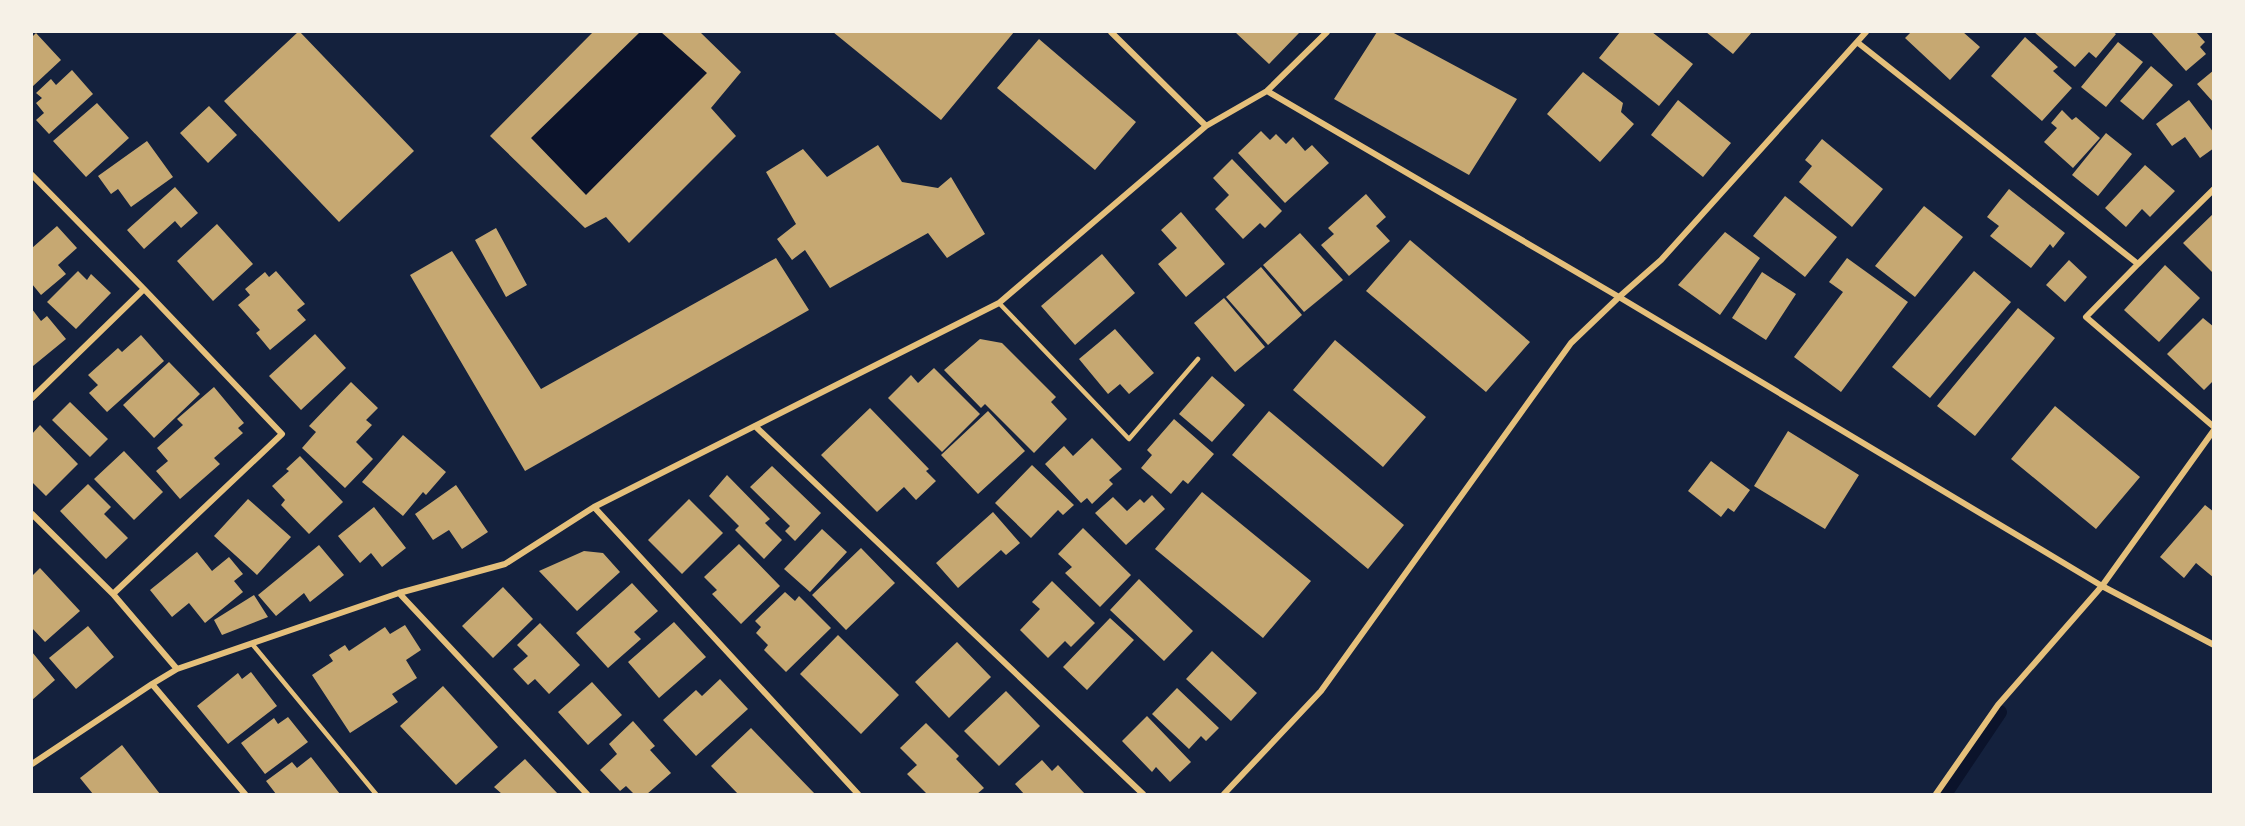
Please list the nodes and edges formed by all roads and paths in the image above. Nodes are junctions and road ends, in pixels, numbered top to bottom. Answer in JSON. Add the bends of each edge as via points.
{"nodes":[{"id":1,"x":1112,"y":32,"type":"edge"},
{"id":2,"x":1327,"y":32,"type":"edge"},
{"id":3,"x":1866,"y":32,"type":"edge"},
{"id":4,"x":1857,"y":42,"type":"junction"},
{"id":5,"x":1267,"y":91,"type":"junction"},
{"id":6,"x":1206,"y":126,"type":"junction"},
{"id":7,"x":32,"y":175,"type":"edge"},
{"id":8,"x":2214,"y":189,"type":"edge"},
{"id":9,"x":2138,"y":264,"type":"junction"},
{"id":10,"x":144,"y":289,"type":"junction"},
{"id":11,"x":1619,"y":297,"type":"junction"},
{"id":12,"x":999,"y":303,"type":"junction"},
{"id":13,"x":1198,"y":359,"type":"dead end"},
{"id":14,"x":32,"y":398,"type":"edge"},
{"id":15,"x":754,"y":426,"type":"junction"},
{"id":16,"x":2214,"y":428,"type":"edge"},
{"id":17,"x":594,"y":507,"type":"junction"},
{"id":18,"x":32,"y":514,"type":"edge"},
{"id":19,"x":2102,"y":586,"type":"junction"},
{"id":20,"x":399,"y":593,"type":"junction"},
{"id":21,"x":113,"y":594,"type":"junction"},
{"id":22,"x":253,"y":645,"type":"junction"},
{"id":23,"x":2214,"y":645,"type":"edge"},
{"id":24,"x":177,"y":669,"type":"junction"},
{"id":25,"x":152,"y":684,"type":"junction"},
{"id":26,"x":32,"y":764,"type":"edge"},
{"id":27,"x":245,"y":795,"type":"edge"},
{"id":28,"x":376,"y":795,"type":"edge"},
{"id":29,"x":587,"y":795,"type":"edge"},
{"id":30,"x":858,"y":795,"type":"edge"},
{"id":31,"x":1143,"y":795,"type":"edge"},
{"id":32,"x":1224,"y":795,"type":"edge"},
{"id":33,"x":1936,"y":795,"type":"edge"}],
"edges":[{"from":1,"to":6,"type":"street"},
{"from":2,"to":5,"type":"street"},
{"from":3,"to":4,"type":"street"},
{"from":4,"to":9,"type":"street"},
{"from":4,"to":11,"type":"street","via":[[1661,260]]},
{"from":5,"to":6,"type":"street"},
{"from":5,"to":11,"type":"street"},
{"from":6,"to":12,"type":"street"},
{"from":7,"to":10,"type":"street"},
{"from":8,"to":9,"type":"street"},
{"from":9,"to":16,"type":"street","via":[[2086,317]]},
{"from":10,"to":14,"type":"street"},
{"from":10,"to":21,"type":"street","via":[[282,434]]},
{"from":11,"to":19,"type":"street"},
{"from":11,"to":32,"type":"street","via":[[1570,344],[1321,691]]},
{"from":12,"to":13,"type":"lane","via":[[1129,439]]},
{"from":12,"to":15,"type":"street"},
{"from":15,"to":17,"type":"street"},
{"from":15,"to":31,"type":"street"},
{"from":16,"to":19,"type":"street"},
{"from":17,"to":20,"type":"street","via":[[505,564]]},
{"from":17,"to":30,"type":"street"},
{"from":18,"to":21,"type":"street"},
{"from":19,"to":23,"type":"street"},
{"from":19,"to":33,"type":"street","via":[[1998,705]]},
{"from":20,"to":22,"type":"street"},
{"from":20,"to":29,"type":"street"},
{"from":21,"to":24,"type":"street"},
{"from":22,"to":24,"type":"street"},
{"from":22,"to":28,"type":"lane"},
{"from":24,"to":25,"type":"street"},
{"from":25,"to":26,"type":"street"},
{"from":25,"to":27,"type":"street"}]}
